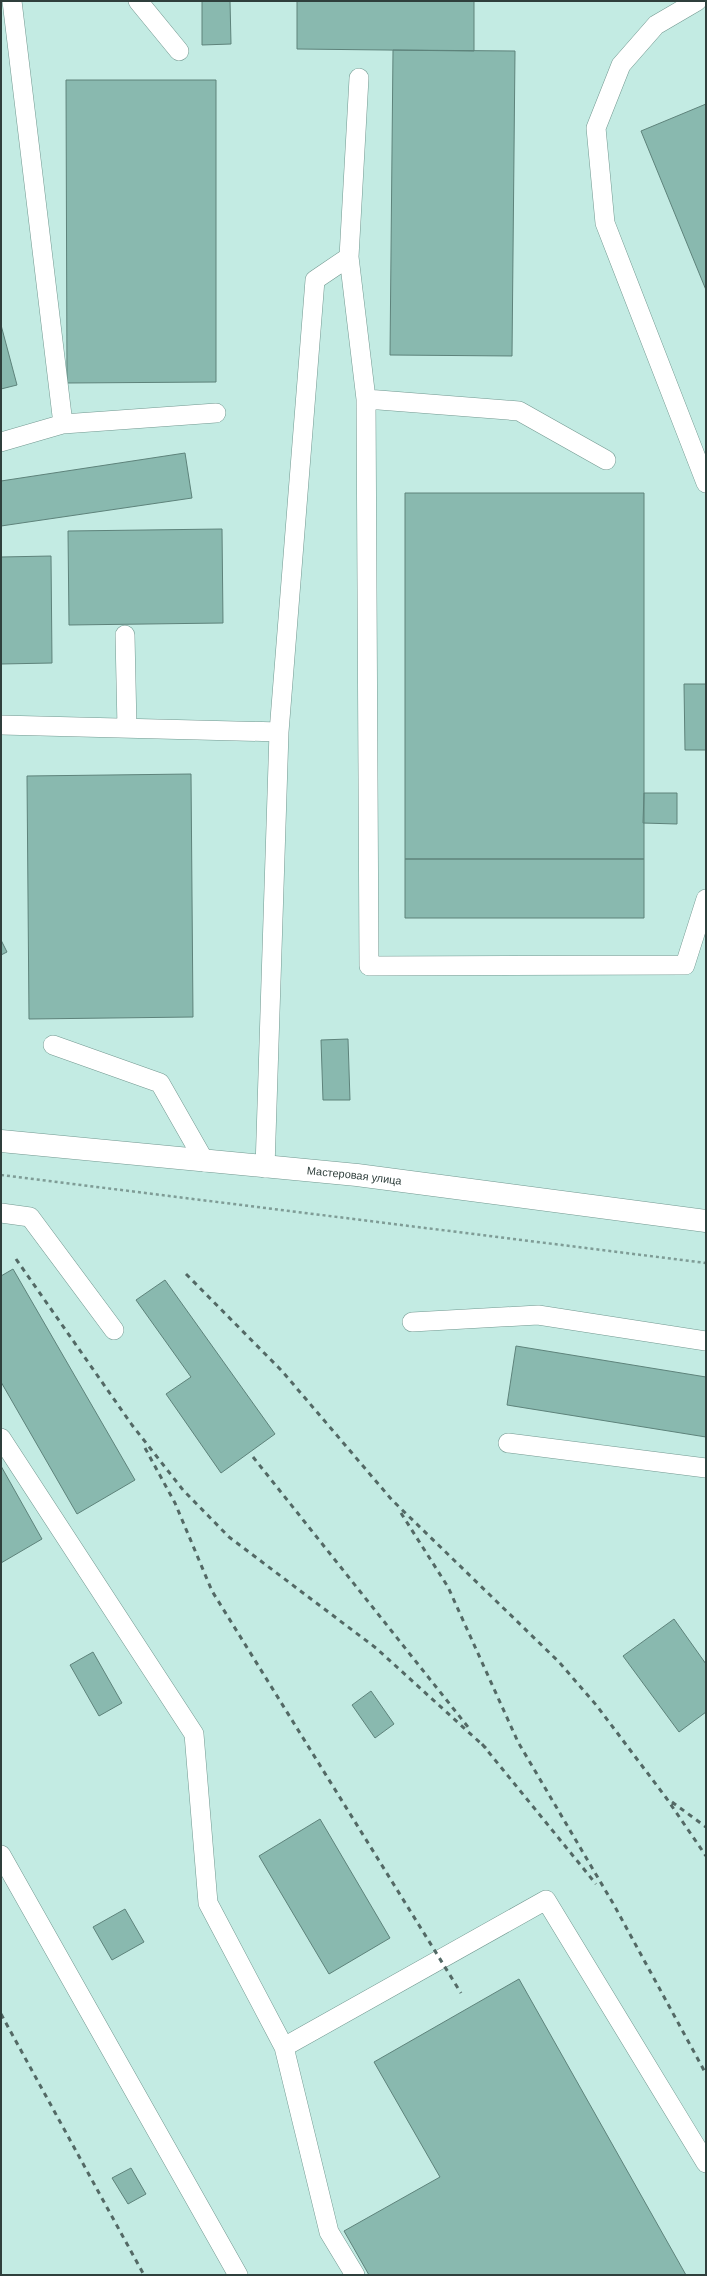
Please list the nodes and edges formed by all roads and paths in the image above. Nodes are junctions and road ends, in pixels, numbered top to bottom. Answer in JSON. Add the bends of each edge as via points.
{"nodes":[{"id":1,"x":12,"y":1,"type":"edge"},
{"id":2,"x":138,"y":1,"type":"edge"},
{"id":3,"x":697,"y":1,"type":"edge"},
{"id":4,"x":179,"y":51,"type":"dead end"},
{"id":5,"x":359,"y":78,"type":"dead end"},
{"id":6,"x":349,"y":257,"type":"junction"},
{"id":7,"x":366,"y":399,"type":"junction"},
{"id":8,"x":216,"y":413,"type":"dead end"},
{"id":9,"x":63,"y":424,"type":"junction"},
{"id":10,"x":1,"y":442,"type":"edge"},
{"id":11,"x":606,"y":460,"type":"dead end"},
{"id":12,"x":706,"y":483,"type":"edge"},
{"id":13,"x":125,"y":635,"type":"dead end"},
{"id":14,"x":1,"y":724,"type":"edge"},
{"id":15,"x":127,"y":728,"type":"junction"},
{"id":16,"x":279,"y":732,"type":"junction"},
{"id":17,"x":706,"y":899,"type":"edge"},
{"id":18,"x":53,"y":1045,"type":"dead end"},
{"id":19,"x":1,"y":1142,"type":"edge"},
{"id":20,"x":204,"y":1162,"type":"junction"},
{"id":21,"x":265,"y":1168,"type":"junction"},
{"id":22,"x":1,"y":1175,"type":"edge"},
{"id":23,"x":1,"y":1213,"type":"edge"},
{"id":24,"x":706,"y":1221,"type":"edge"},
{"id":25,"x":706,"y":1263,"type":"edge"},
{"id":26,"x":412,"y":1322,"type":"dead end"},
{"id":27,"x":114,"y":1330,"type":"dead end"},
{"id":28,"x":706,"y":1341,"type":"edge"},
{"id":29,"x":1,"y":1438,"type":"edge"},
{"id":30,"x":508,"y":1443,"type":"dead end"},
{"id":31,"x":706,"y":1468,"type":"edge"},
{"id":32,"x":1,"y":1855,"type":"edge"},
{"id":33,"x":284,"y":2047,"type":"junction"},
{"id":34,"x":706,"y":2163,"type":"edge"},
{"id":35,"x":238,"y":2275,"type":"edge"},
{"id":36,"x":355,"y":2275,"type":"edge"}],
"edges":[{"from":1,"to":9,"type":"lane"},
{"from":2,"to":4,"type":"lane"},
{"from":3,"to":12,"type":"lane","via":[[656,25],[620,65],[596,128],[605,223]]},
{"from":5,"to":6,"type":"lane"},
{"from":6,"to":7,"type":"lane"},
{"from":6,"to":16,"type":"lane","via":[[315,280]]},
{"from":7,"to":11,"type":"lane","via":[[519,411]]},
{"from":7,"to":17,"type":"lane","via":[[369,966],[685,965]]},
{"from":8,"to":9,"type":"lane"},
{"from":9,"to":10,"type":"lane"},
{"from":13,"to":15,"type":"lane"},
{"from":14,"to":15,"type":"lane"},
{"from":15,"to":16,"type":"lane"},
{"from":16,"to":21,"type":"lane"},
{"from":18,"to":20,"type":"lane","via":[[160,1083]]},
{"from":19,"to":20,"type":"main road","name":"Мастеровая улица"},
{"from":20,"to":21,"type":"main road","name":"Мастеровая улица"},
{"from":21,"to":24,"type":"main road","name":"Мастеровая улица","via":[[357,1176]]},
{"from":22,"to":25,"type":"path"},
{"from":23,"to":27,"type":"lane","via":[[30,1217]]},
{"from":26,"to":28,"type":"lane","via":[[538,1315]]},
{"from":29,"to":33,"type":"lane","via":[[194,1734],[208,1903]]},
{"from":30,"to":31,"type":"lane"},
{"from":32,"to":35,"type":"lane"},
{"from":33,"to":34,"type":"lane","via":[[546,1900]]},
{"from":33,"to":36,"type":"lane","via":[[329,2232]]}]}
